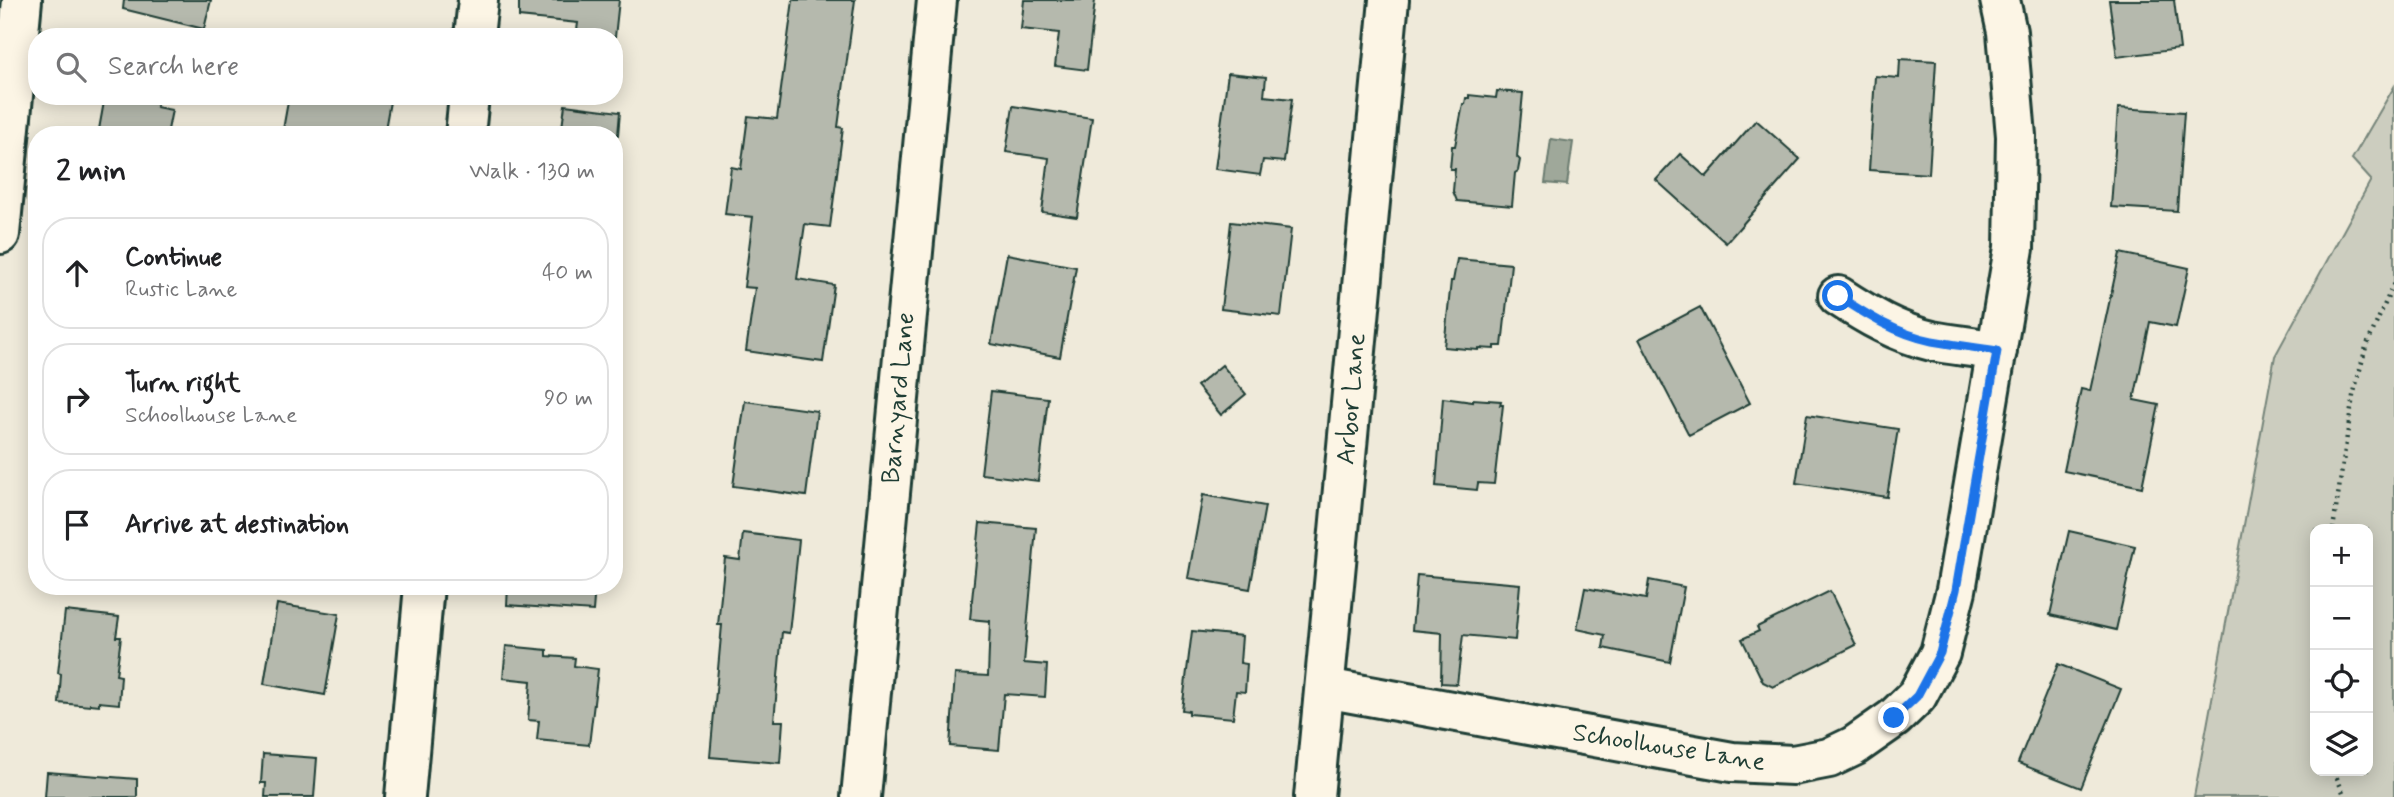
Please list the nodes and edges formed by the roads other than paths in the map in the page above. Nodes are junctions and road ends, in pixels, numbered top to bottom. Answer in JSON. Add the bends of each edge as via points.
{"nodes":[{"id":1,"x":22,"y":0,"type":"edge"},
{"id":2,"x":478,"y":0,"type":"edge"},
{"id":3,"x":937,"y":0,"type":"edge"},
{"id":4,"x":1389,"y":0,"type":"edge"},
{"id":5,"x":2000,"y":0,"type":"edge"},
{"id":6,"x":475,"y":28,"type":"edge"},
{"id":7,"x":468,"y":105,"type":"edge"},
{"id":8,"x":466,"y":126,"type":"edge"},
{"id":9,"x":2,"y":195,"type":"edge"},
{"id":10,"x":0,"y":234,"type":"edge"},
{"id":11,"x":1838,"y":296,"type":"dead end"},
{"id":12,"x":1997,"y":351,"type":"junction"},
{"id":13,"x":423,"y":595,"type":"edge"},
{"id":14,"x":1325,"y":688,"type":"junction"},
{"id":15,"x":405,"y":797,"type":"edge"},
{"id":16,"x":861,"y":797,"type":"edge"},
{"id":17,"x":1314,"y":797,"type":"edge"}],
"edges":[{"from":1,"to":9,"type":"street"},
{"from":2,"to":6,"type":"street"},
{"from":3,"to":16,"type":"street","name":"Barnyard Lane"},
{"from":4,"to":14,"type":"street","name":"Arbor Lane"},
{"from":5,"to":12,"type":"street","name":"Schoolhouse Lane","via":[[2016,136],[2014,248]]},
{"from":7,"to":8,"type":"street"},
{"from":9,"to":10,"type":"street"},
{"from":11,"to":12,"type":"street","via":[[1907,334]]},
{"from":12,"to":14,"type":"street","name":"Schoolhouse Lane","via":[[1956,590],[1940,653],[1917,696],[1854,746],[1829,758],[1793,765],[1732,762]]},
{"from":13,"to":15,"type":"street"},
{"from":14,"to":17,"type":"street","name":"Arbor Lane"}]}
